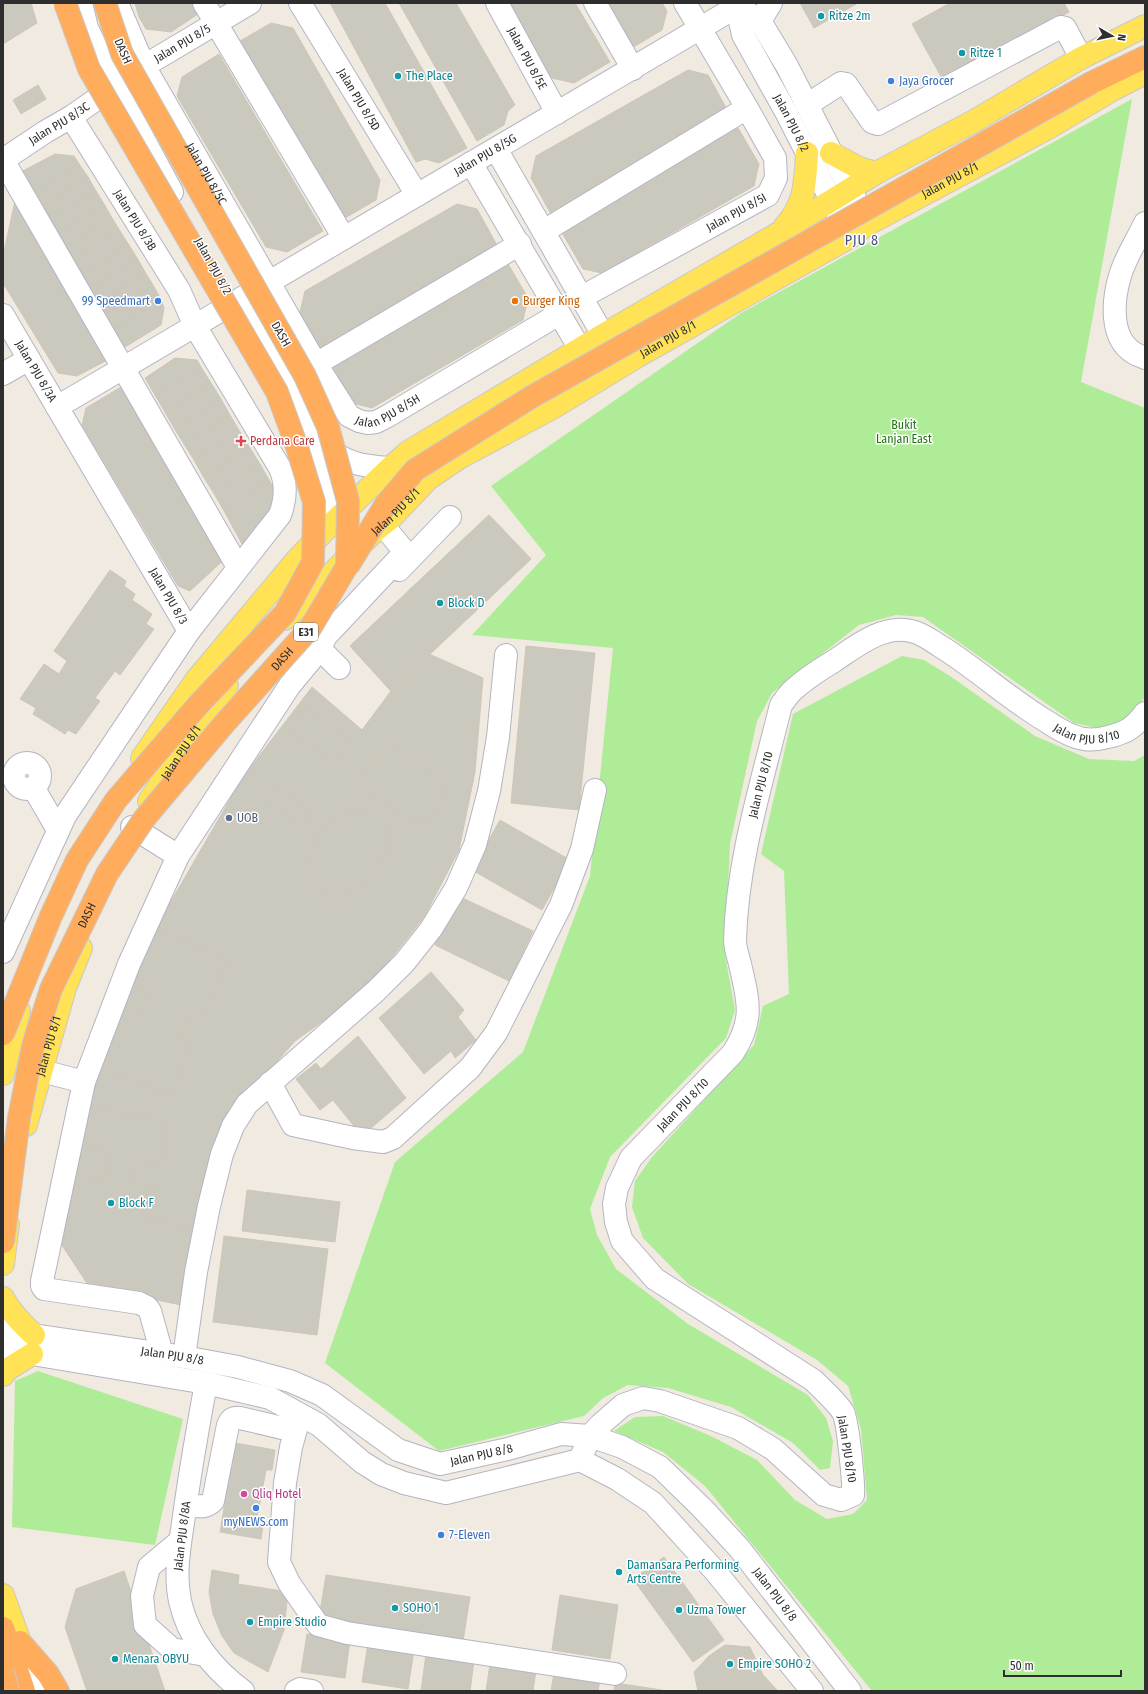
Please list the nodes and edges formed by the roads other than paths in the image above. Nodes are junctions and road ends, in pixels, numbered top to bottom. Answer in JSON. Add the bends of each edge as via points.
{"nodes":[{"id":1,"x":65,"y":3,"type":"edge"},
{"id":2,"x":81,"y":3,"type":"edge"},
{"id":3,"x":105,"y":3,"type":"edge"},
{"id":4,"x":117,"y":3,"type":"edge"},
{"id":5,"x":204,"y":3,"type":"edge"},
{"id":6,"x":250,"y":3,"type":"edge"},
{"id":7,"x":300,"y":3,"type":"edge"},
{"id":8,"x":497,"y":3,"type":"edge"},
{"id":9,"x":595,"y":3,"type":"edge"},
{"id":10,"x":685,"y":3,"type":"edge"},
{"id":11,"x":737,"y":5,"type":"edge"},
{"id":12,"x":766,"y":12,"type":"edge"},
{"id":13,"x":216,"y":23,"type":"junction"},
{"id":14,"x":1145,"y":26,"type":"edge"},
{"id":15,"x":700,"y":30,"type":"junction"},
{"id":16,"x":1145,"y":57,"type":"edge"},
{"id":17,"x":1082,"y":58,"type":"junction"},
{"id":18,"x":144,"y":66,"type":"junction"},
{"id":19,"x":633,"y":69,"type":"junction"},
{"id":20,"x":1145,"y":73,"type":"edge"},
{"id":21,"x":115,"y":86,"type":"junction"},
{"id":22,"x":807,"y":105,"type":"junction"},
{"id":23,"x":748,"y":108,"type":"junction"},
{"id":24,"x":557,"y":114,"type":"junction"},
{"id":25,"x":71,"y":116,"type":"junction"},
{"id":26,"x":496,"y":149,"type":"junction"},
{"id":27,"x":807,"y":153,"type":"junction"},
{"id":28,"x":831,"y":153,"type":"junction"},
{"id":29,"x":3,"y":160,"type":"edge"},
{"id":30,"x":471,"y":163,"type":"junction"},
{"id":31,"x":876,"y":173,"type":"junction"},
{"id":32,"x":850,"y":188,"type":"junction"},
{"id":33,"x":417,"y":195,"type":"junction"},
{"id":34,"x":832,"y":201,"type":"junction"},
{"id":35,"x":1145,"y":223,"type":"edge"},
{"id":36,"x":868,"y":224,"type":"junction"},
{"id":37,"x":544,"y":231,"type":"junction"},
{"id":38,"x":779,"y":233,"type":"junction"},
{"id":39,"x":344,"y":238,"type":"junction"},
{"id":40,"x":850,"y":238,"type":"junction"},
{"id":41,"x":520,"y":244,"type":"junction"},
{"id":42,"x":270,"y":281,"type":"junction"},
{"id":43,"x":582,"y":297,"type":"junction"},
{"id":44,"x":237,"y":300,"type":"junction"},
{"id":45,"x":559,"y":314,"type":"junction"},
{"id":46,"x":3,"y":315,"type":"edge"},
{"id":47,"x":195,"y":326,"type":"junction"},
{"id":48,"x":603,"y":335,"type":"junction"},
{"id":49,"x":9,"y":338,"type":"edge"},
{"id":50,"x":580,"y":349,"type":"junction"},
{"id":51,"x":1145,"y":358,"type":"edge"},
{"id":52,"x":29,"y":359,"type":"junction"},
{"id":53,"x":316,"y":364,"type":"junction"},
{"id":54,"x":136,"y":367,"type":"junction"},
{"id":55,"x":3,"y":374,"type":"edge"},
{"id":56,"x":57,"y":407,"type":"junction"},
{"id":57,"x":390,"y":468,"type":"junction"},
{"id":58,"x":450,"y":518,"type":"dead end"},
{"id":59,"x":387,"y":521,"type":"junction"},
{"id":60,"x":322,"y":533,"type":"junction"},
{"id":61,"x":417,"y":551,"type":"junction"},
{"id":62,"x":348,"y":566,"type":"junction"},
{"id":63,"x":238,"y":567,"type":"junction"},
{"id":64,"x":189,"y":631,"type":"junction"},
{"id":65,"x":320,"y":650,"type":"junction"},
{"id":66,"x":506,"y":655,"type":"dead end"},
{"id":67,"x":338,"y":668,"type":"dead end"},
{"id":68,"x":1145,"y":713,"type":"edge"},
{"id":69,"x":33,"y":787,"type":"dead end"},
{"id":70,"x":595,"y":790,"type":"dead end"},
{"id":71,"x":132,"y":827,"type":"junction"},
{"id":72,"x":58,"y":830,"type":"junction"},
{"id":73,"x":178,"y":856,"type":"junction"},
{"id":74,"x":3,"y":952,"type":"edge"},
{"id":75,"x":3,"y":1034,"type":"edge"},
{"id":76,"x":42,"y":1071,"type":"junction"},
{"id":77,"x":3,"y":1074,"type":"edge"},
{"id":78,"x":84,"y":1082,"type":"junction"},
{"id":79,"x":270,"y":1083,"type":"junction"},
{"id":80,"x":3,"y":1242,"type":"edge"},
{"id":81,"x":3,"y":1264,"type":"edge"},
{"id":82,"x":3,"y":1298,"type":"edge"},
{"id":83,"x":3,"y":1331,"type":"edge"},
{"id":84,"x":33,"y":1345,"type":"junction"},
{"id":85,"x":3,"y":1351,"type":"edge"},
{"id":86,"x":162,"y":1354,"type":"junction"},
{"id":87,"x":184,"y":1357,"type":"junction"},
{"id":88,"x":3,"y":1375,"type":"edge"},
{"id":89,"x":206,"y":1383,"type":"junction"},
{"id":90,"x":298,"y":1423,"type":"junction"},
{"id":91,"x":590,"y":1436,"type":"junction"},
{"id":92,"x":580,"y":1460,"type":"junction"},
{"id":93,"x":186,"y":1505,"type":"junction"},
{"id":94,"x":180,"y":1541,"type":"junction"},
{"id":95,"x":3,"y":1595,"type":"edge"},
{"id":96,"x":3,"y":1628,"type":"edge"},
{"id":97,"x":802,"y":1629,"type":"junction"},
{"id":98,"x":20,"y":1642,"type":"joint"},
{"id":99,"x":205,"y":1656,"type":"junction"},
{"id":100,"x":3,"y":1672,"type":"edge"},
{"id":101,"x":615,"y":1674,"type":"dead end"},
{"id":102,"x":3,"y":1683,"type":"edge"},
{"id":103,"x":48,"y":1685,"type":"edge"},
{"id":104,"x":803,"y":1685,"type":"edge"},
{"id":105,"x":8,"y":1691,"type":"edge"},
{"id":106,"x":24,"y":1691,"type":"edge"},
{"id":107,"x":243,"y":1691,"type":"edge"},
{"id":108,"x":296,"y":1691,"type":"edge"},
{"id":109,"x":312,"y":1691,"type":"edge"},
{"id":110,"x":830,"y":1691,"type":"edge"},
{"id":111,"x":850,"y":1691,"type":"edge"}],
"edges":[{"from":1,"to":75,"type":"highway","number":"E31","bridge":true,"via":[[89,69],[277,392],[314,502],[313,562],[285,613],[199,704],[112,807],[77,860],[51,916]]},
{"from":2,"to":21,"type":"street","name":"Jalan PJU 8/2","via":[[87,28]]},
{"from":3,"to":62,"type":"highway","name":"DASH","bridge":true,"via":[[122,54],[305,376],[328,427],[348,501]]},
{"from":4,"to":18,"type":"street","name":"Jalan PJU 8/5C"},
{"from":5,"to":13,"type":"street"},
{"from":6,"to":13,"type":"street","name":"Jalan PJU 8/5"},
{"from":7,"to":33,"type":"street","name":"Jalan PJU 8/5D"},
{"from":8,"to":24,"type":"street","name":"Jalan PJU 8/5E"},
{"from":9,"to":19,"type":"street"},
{"from":10,"to":15,"type":"street","name":"Jalan PJU 8/5I"},
{"from":11,"to":12,"type":"street","name":"Jalan PJU 8/2"},
{"from":11,"to":15,"type":"street","name":"Jalan PJU 8/5G"},
{"from":11,"to":27,"type":"street","name":"Jalan PJU 8/2","via":[[743,34]]},
{"from":12,"to":22,"type":"street","name":"Jalan PJU 8/2","via":[[787,66]]},
{"from":13,"to":18,"type":"street","name":"Jalan PJU 8/5"},
{"from":13,"to":39,"type":"street"},
{"from":14,"to":17,"type":"main road"},
{"from":15,"to":19,"type":"street","name":"Jalan PJU 8/5G"},
{"from":15,"to":23,"type":"street","name":"Jalan PJU 8/5I"},
{"from":16,"to":62,"type":"highway","bridge":true,"via":[[1091,83],[533,396],[416,470],[386,504]]},
{"from":17,"to":22,"type":"street","via":[[1065,28],[1061,27],[878,124],[872,122],[846,84],[841,83]]},
{"from":17,"to":31,"type":"main road","via":[[974,121]]},
{"from":18,"to":21,"type":"street","name":"Jalan PJU 8/5"},
{"from":18,"to":42,"type":"street","name":"Jalan PJU 8/5C"},
{"from":19,"to":24,"type":"street","name":"Jalan PJU 8/5G"},
{"from":20,"to":36,"type":"main road","name":"Jalan PJU 8/1","via":[[1043,131]]},
{"from":21,"to":25,"type":"street","name":"Jalan PJU 8/3C"},
{"from":21,"to":44,"type":"street","name":"Jalan PJU 8/2"},
{"from":22,"to":28,"type":"street","name":"Jalan PJU 8/2"},
{"from":23,"to":37,"type":"street"},
{"from":23,"to":43,"type":"street","name":"Jalan PJU 8/5I","via":[[775,158],[776,178],[768,195]]},
{"from":24,"to":26,"type":"street","name":"Jalan PJU 8/5G"},
{"from":25,"to":29,"type":"street","name":"Jalan PJU 8/3C"},
{"from":25,"to":47,"type":"street","name":"Jalan PJU 8/3B","via":[[179,290]]},
{"from":26,"to":30,"type":"street","name":"Jalan PJU 8/5G"},
{"from":26,"to":37,"type":"street"},
{"from":27,"to":34,"type":"street","name":"Jalan PJU 8/2"},
{"from":27,"to":38,"type":"main road","via":[[802,201],[791,220]]},
{"from":28,"to":31,"type":"main road","via":[[859,168]]},
{"from":28,"to":32,"type":"street","name":"Jalan PJU 8/2"},
{"from":29,"to":54,"type":"street"},
{"from":30,"to":33,"type":"street","name":"Jalan PJU 8/5G"},
{"from":30,"to":41,"type":"street"},
{"from":31,"to":32,"type":"main road"},
{"from":32,"to":34,"type":"main road"},
{"from":32,"to":36,"type":"street","name":"Jalan PJU 8/2"},
{"from":33,"to":39,"type":"street","name":"Jalan PJU 8/5G"},
{"from":34,"to":38,"type":"main road"},
{"from":34,"to":40,"type":"street","name":"Jalan PJU 8/2"},
{"from":35,"to":51,"type":"street","via":[[1120,276],[1115,301],[1115,325],[1120,338],[1132,352]]},
{"from":36,"to":40,"type":"main road","name":"Jalan PJU 8/1"},
{"from":37,"to":43,"type":"street"},
{"from":38,"to":48,"type":"main road"},
{"from":39,"to":42,"type":"street","name":"Jalan PJU 8/5G"},
{"from":40,"to":59,"type":"main road","name":"Jalan PJU 8/1","via":[[638,356],[554,407],[459,458],[428,479]]},
{"from":41,"to":45,"type":"street"},
{"from":41,"to":53,"type":"street"},
{"from":42,"to":44,"type":"street","name":"Jalan PJU 8/5G"},
{"from":42,"to":53,"type":"street","name":"Jalan PJU 8/5H"},
{"from":43,"to":48,"type":"street"},
{"from":44,"to":47,"type":"street"},
{"from":44,"to":57,"type":"street","name":"Jalan PJU 8/2","via":[[325,446],[347,462]]},
{"from":44,"to":60,"type":"street","name":"Jalan PJU 8/2","via":[[322,473],[327,488],[327,504]]},
{"from":45,"to":50,"type":"street"},
{"from":45,"to":53,"type":"street","name":"Jalan PJU 8/5H","via":[[376,422],[359,421],[349,416]]},
{"from":46,"to":49,"type":"street","name":"Jalan PJU 8/3A"},
{"from":47,"to":54,"type":"street"},
{"from":47,"to":63,"type":"street","name":"Jalan PJU 8/3","via":[[284,477],[285,496],[280,515]]},
{"from":48,"to":50,"type":"main road"},
{"from":49,"to":52,"type":"street","name":"Jalan PJU 8/3A"},
{"from":50,"to":57,"type":"main road","via":[[408,452]]},
{"from":52,"to":55,"type":"street"},
{"from":52,"to":56,"type":"street","name":"Jalan PJU 8/3A"},
{"from":54,"to":56,"type":"street"},
{"from":54,"to":63,"type":"street"},
{"from":56,"to":64,"type":"street","name":"Jalan PJU 8/3"},
{"from":57,"to":60,"type":"main road"},
{"from":58,"to":61,"type":"street"},
{"from":59,"to":61,"type":"street"},
{"from":59,"to":65,"type":"street","via":[[405,552],[326,636]]},
{"from":59,"to":71,"type":"main road","name":"Jalan PJU 8/1","via":[[291,613],[215,701]]},
{"from":60,"to":77,"type":"main road","via":[[196,680],[135,768],[72,875],[20,1009]]},
{"from":61,"to":65,"type":"street","via":[[334,642]]},
{"from":62,"to":80,"type":"highway","name":"DASH","number":"E31","bridge":true,"via":[[311,627],[144,819],[107,874],[51,989],[32,1046],[19,1118]]},
{"from":63,"to":64,"type":"street","name":"Jalan PJU 8/3"},
{"from":64,"to":72,"type":"street","via":[[64,816]]},
{"from":65,"to":67,"type":"street"},
{"from":65,"to":73,"type":"street","via":[[290,685]]},
{"from":66,"to":79,"type":"street","via":[[498,737],[489,791],[475,845],[456,888],[431,929],[404,963],[376,991]]},
{"from":68,"to":91,"type":"street","name":"Jalan PJU 8/10","via":[[1126,732],[1102,738],[1076,737],[1032,713],[952,653],[922,634],[909,630],[890,631],[860,643],[809,677],[791,692],[781,705],[750,831],[739,891],[735,942],[748,999],[748,1018],[742,1039],[733,1053],[631,1158],[617,1188],[614,1204],[622,1241],[655,1279],[813,1380],[830,1397],[843,1413],[853,1495],[841,1500],[824,1495],[773,1449],[738,1428],[660,1401],[643,1398],[623,1405]]},
{"from":69,"to":72,"type":"street"},
{"from":70,"to":79,"type":"street","via":[[582,849],[561,905],[496,1033],[470,1068],[393,1138],[383,1142],[293,1125]]},
{"from":71,"to":73,"type":"street"},
{"from":71,"to":76,"type":"main road","name":"Jalan PJU 8/1","via":[[121,844],[65,988]]},
{"from":72,"to":74,"type":"street"},
{"from":73,"to":78,"type":"street","via":[[129,964]]},
{"from":76,"to":78,"type":"street"},
{"from":76,"to":81,"type":"main road","name":"Jalan PJU 8/1","via":[[16,1163]]},
{"from":78,"to":86,"type":"street","via":[[42,1286],[44,1289],[139,1303],[150,1311]]},
{"from":79,"to":87,"type":"street","via":[[247,1104],[222,1154],[196,1272]]},
{"from":82,"to":84,"type":"main road"},
{"from":83,"to":84,"type":"street","name":"Jalan PJU 8/8"},
{"from":84,"to":85,"type":"street","name":"Jalan PJU 8/8"},
{"from":84,"to":86,"type":"street","name":"Jalan PJU 8/8"},
{"from":84,"to":88,"type":"main road"},
{"from":84,"to":89,"type":"street","name":"Jalan PJU 8/8"},
{"from":86,"to":87,"type":"street","name":"Jalan PJU 8/8"},
{"from":87,"to":91,"type":"street","name":"Jalan PJU 8/8","via":[[238,1367],[290,1381],[322,1395],[398,1450],[440,1464],[561,1434]]},
{"from":89,"to":90,"type":"street","name":"Jalan PJU 8/8","via":[[270,1398]]},
{"from":89,"to":93,"type":"street","name":"Jalan PJU 8/8A"},
{"from":90,"to":92,"type":"street","name":"Jalan PJU 8/8","via":[[319,1425],[362,1462],[381,1474],[446,1493]]},
{"from":90,"to":93,"type":"street","via":[[230,1419],[213,1500],[204,1507]]},
{"from":90,"to":101,"type":"street","via":[[285,1483],[279,1562],[289,1583],[318,1625],[347,1633]]},
{"from":91,"to":92,"type":"street","name":"Jalan PJU 8/10"},
{"from":91,"to":97,"type":"street","name":"Jalan PJU 8/8","via":[[622,1447],[660,1467],[739,1548]]},
{"from":92,"to":104,"type":"street","via":[[617,1479],[653,1503],[715,1571]]},
{"from":93,"to":94,"type":"street","name":"Jalan PJU 8/8A"},
{"from":94,"to":99,"type":"street","name":"Jalan PJU 8/8A","via":[[177,1568],[180,1601]]},
{"from":94,"to":99,"type":"street","via":[[149,1568],[142,1596],[145,1625],[172,1649]]},
{"from":95,"to":98,"type":"main road"},
{"from":96,"to":106,"type":"highway"},
{"from":97,"to":110,"type":"street","via":[[806,1652]]},
{"from":97,"to":111,"type":"street","name":"Jalan PJU 8/8"},
{"from":98,"to":103,"type":"highway"},
{"from":99,"to":107,"type":"street","name":"Jalan PJU 8/8A"},
{"from":100,"to":105,"type":"highway","bridge":true},
{"from":102,"to":105,"type":"main road"},
{"from":108,"to":109,"type":"street"}]}
